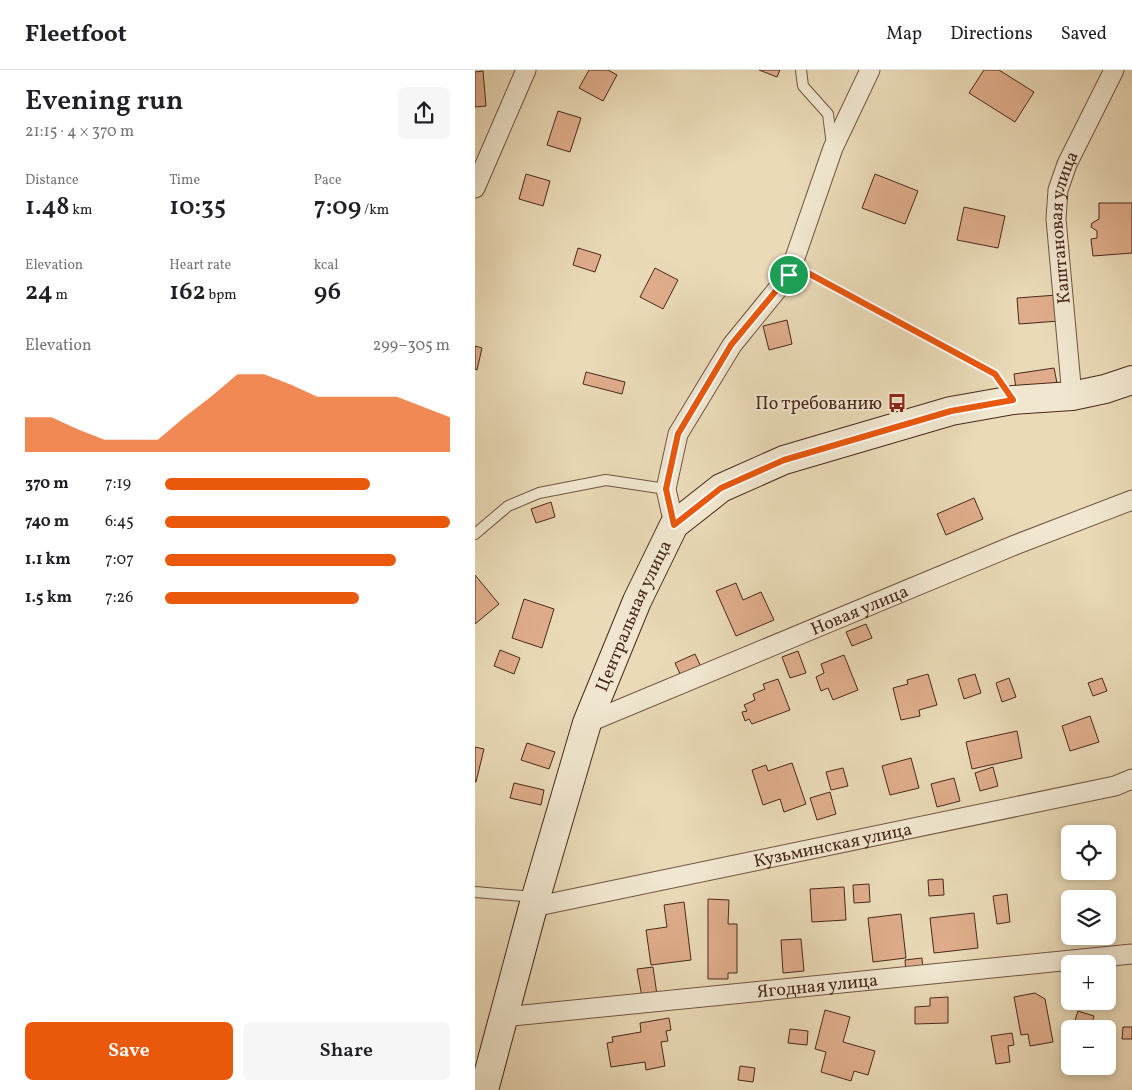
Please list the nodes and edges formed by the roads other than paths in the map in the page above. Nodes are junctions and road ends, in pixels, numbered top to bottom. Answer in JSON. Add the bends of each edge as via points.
{"nodes":[{"id":1,"x":526,"y":70,"type":"edge"},
{"id":2,"x":801,"y":70,"type":"edge"},
{"id":3,"x":870,"y":70,"type":"edge"},
{"id":4,"x":1113,"y":70,"type":"edge"},
{"id":5,"x":833,"y":148,"type":"junction"},
{"id":6,"x":475,"y":188,"type":"edge"},
{"id":7,"x":1132,"y":380,"type":"edge"},
{"id":8,"x":1072,"y":396,"type":"junction"},
{"id":9,"x":666,"y":489,"type":"junction"},
{"id":10,"x":1132,"y":500,"type":"edge"},
{"id":11,"x":674,"y":525,"type":"junction"},
{"id":12,"x":475,"y":534,"type":"edge"},
{"id":13,"x":587,"y":723,"type":"junction"},
{"id":14,"x":1132,"y":779,"type":"edge"},
{"id":15,"x":475,"y":892,"type":"edge"},
{"id":16,"x":535,"y":902,"type":"junction"},
{"id":17,"x":1132,"y":954,"type":"edge"},
{"id":18,"x":503,"y":1017,"type":"junction"},
{"id":19,"x":484,"y":1090,"type":"edge"}],
"edges":[{"from":1,"to":6,"type":"street"},
{"from":2,"to":5,"type":"lane","via":[[803,86],[827,114]]},
{"from":3,"to":5,"type":"street"},
{"from":4,"to":8,"type":"street","name":"Каштановая улица","via":[[1067,164],[1058,190],[1057,219]]},
{"from":5,"to":9,"type":"street","via":[[789,275],[731,345],[678,434]]},
{"from":7,"to":8,"type":"street","name":"Центральная улица"},
{"from":8,"to":11,"type":"street","name":"Центральная улица","via":[[1013,400],[951,411],[784,460],[721,488]]},
{"from":9,"to":11,"type":"street"},
{"from":9,"to":12,"type":"lane","via":[[606,480],[539,493],[508,506]]},
{"from":10,"to":13,"type":"street","name":"Новая улица"},
{"from":11,"to":13,"type":"street","name":"Центральная улица","via":[[637,601]]},
{"from":13,"to":16,"type":"street","name":"Центральная улица"},
{"from":14,"to":16,"type":"street","name":"Кузьминская улица","via":[[1105,788]]},
{"from":15,"to":16,"type":"lane"},
{"from":16,"to":18,"type":"street","name":"Центральная улица"},
{"from":17,"to":18,"type":"street","name":"Ягодная улица"},
{"from":18,"to":19,"type":"street","name":"Центральная улица"}]}
